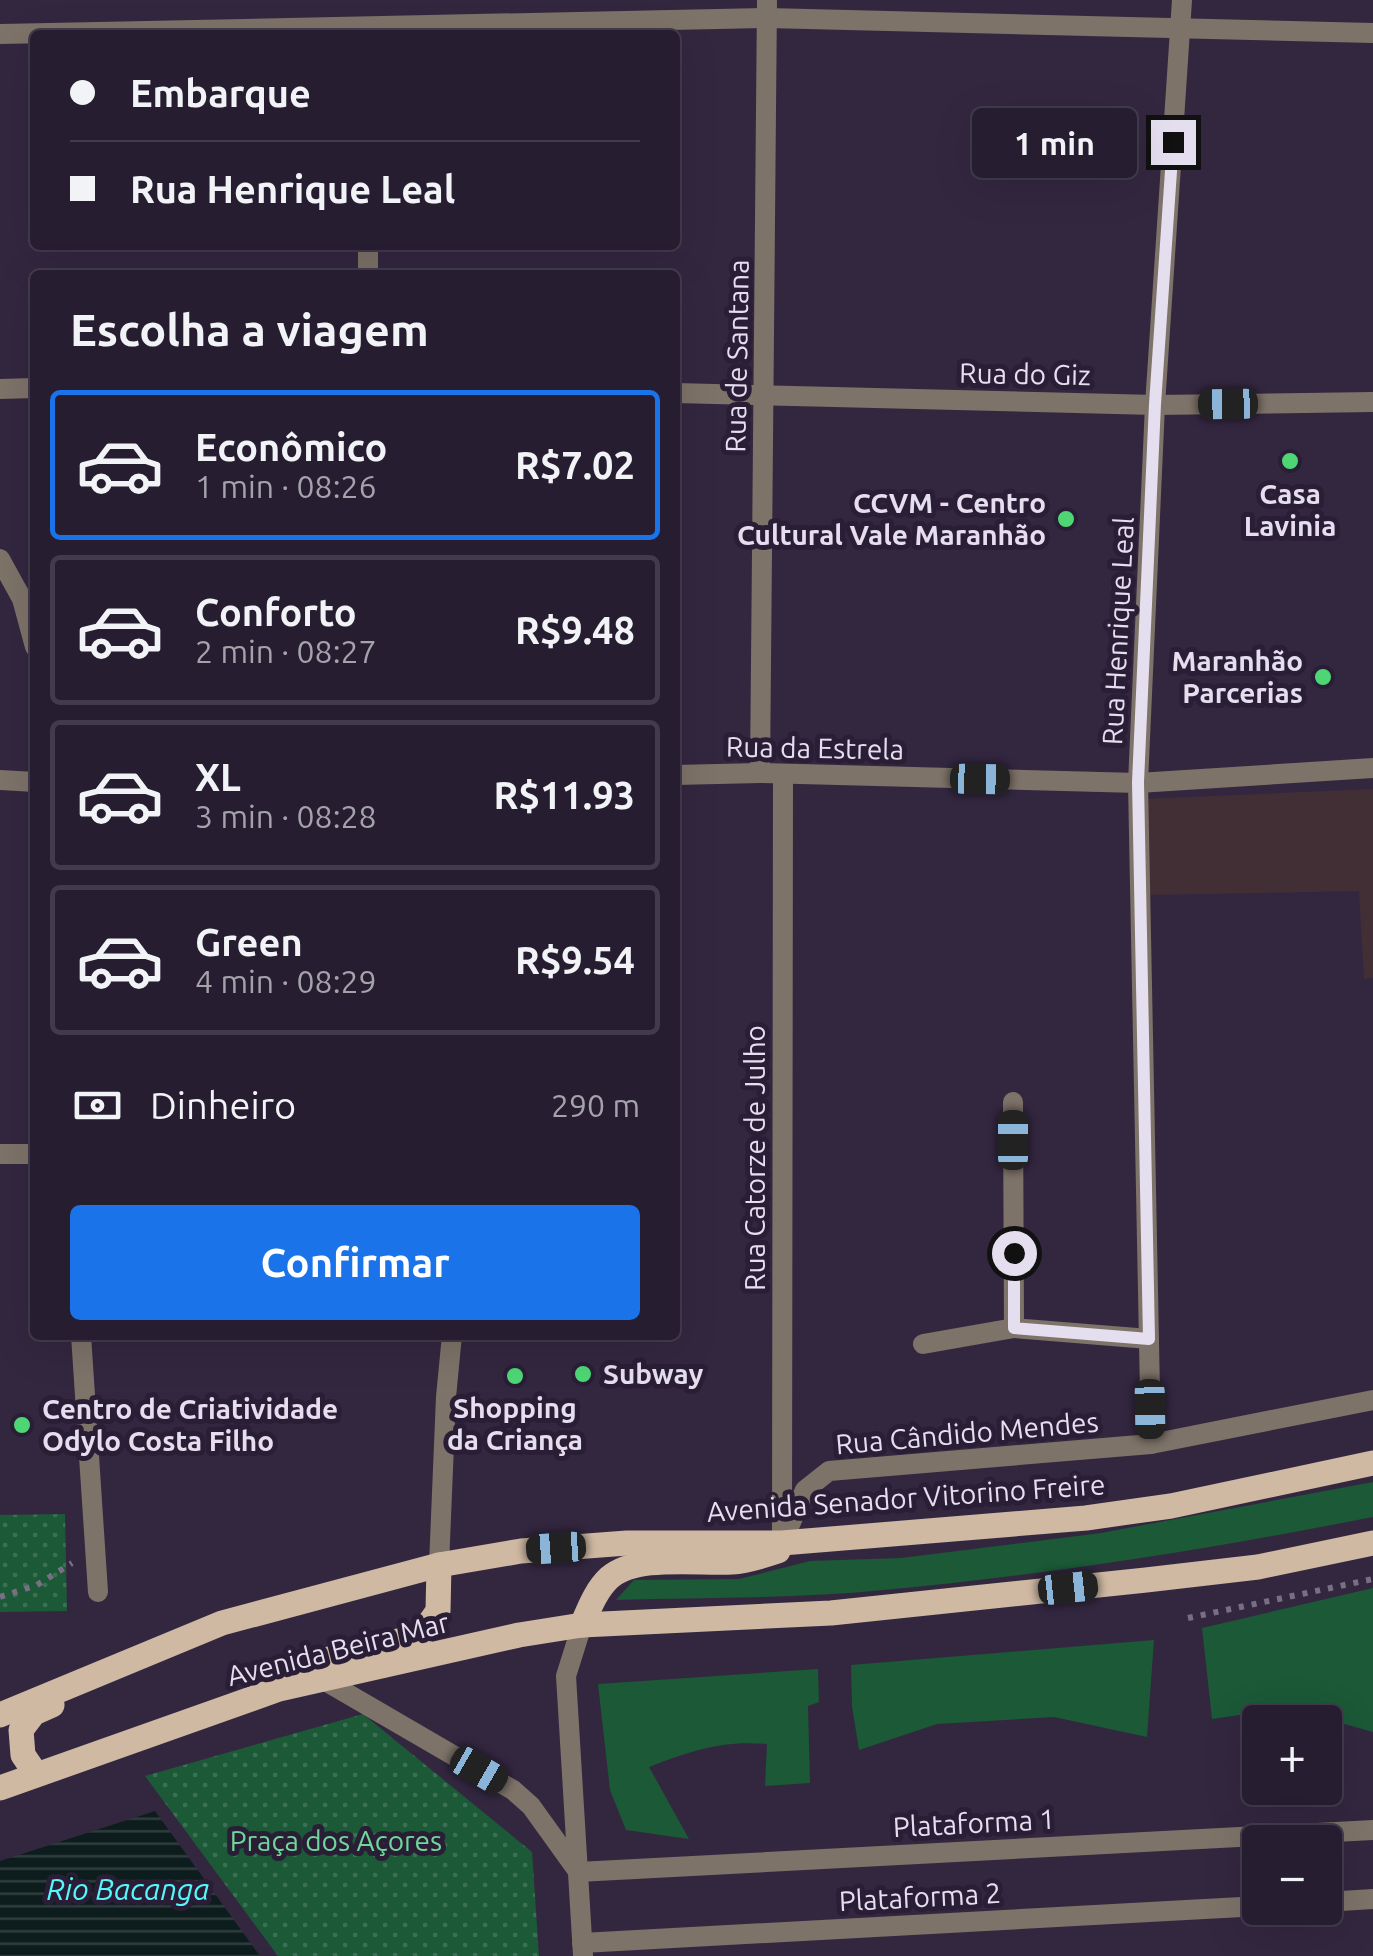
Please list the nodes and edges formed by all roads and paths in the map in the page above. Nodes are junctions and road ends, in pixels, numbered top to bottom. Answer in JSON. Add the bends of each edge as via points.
{"nodes":[{"id":1,"x":372,"y":0,"type":"edge"},
{"id":2,"x":1182,"y":0,"type":"edge"},
{"id":3,"x":767,"y":9,"type":"edge"},
{"id":4,"x":370,"y":29,"type":"edge"},
{"id":5,"x":1180,"y":29,"type":"junction"},
{"id":6,"x":296,"y":30,"type":"edge"},
{"id":7,"x":1373,"y":33,"type":"edge"},
{"id":8,"x":0,"y":34,"type":"edge"},
{"id":9,"x":30,"y":34,"type":"edge"},
{"id":10,"x":30,"y":388,"type":"edge"},
{"id":11,"x":0,"y":389,"type":"edge"},
{"id":12,"x":680,"y":393,"type":"edge"},
{"id":13,"x":764,"y":396,"type":"junction"},
{"id":14,"x":1373,"y":402,"type":"edge"},
{"id":15,"x":1155,"y":404,"type":"junction"},
{"id":16,"x":0,"y":559,"type":"edge"},
{"id":17,"x":30,"y":628,"type":"edge"},
{"id":18,"x":1373,"y":768,"type":"edge"},
{"id":19,"x":760,"y":773,"type":"junction"},
{"id":20,"x":680,"y":774,"type":"edge"},
{"id":21,"x":783,"y":774,"type":"junction"},
{"id":22,"x":0,"y":780,"type":"edge"},
{"id":23,"x":30,"y":782,"type":"edge"},
{"id":24,"x":1138,"y":782,"type":"junction"},
{"id":25,"x":1013,"y":1102,"type":"dead end"},
{"id":26,"x":0,"y":1154,"type":"edge"},
{"id":27,"x":30,"y":1154,"type":"edge"},
{"id":28,"x":1014,"y":1328,"type":"junction"},
{"id":29,"x":1149,"y":1339,"type":"junction"},
{"id":30,"x":82,"y":1340,"type":"edge"},
{"id":31,"x":452,"y":1340,"type":"edge"},
{"id":32,"x":923,"y":1344,"type":"dead end"},
{"id":33,"x":1373,"y":1400,"type":"edge"},
{"id":34,"x":1151,"y":1444,"type":"junction"},
{"id":35,"x":1373,"y":1463,"type":"edge"},
{"id":36,"x":811,"y":1540,"type":"junction"},
{"id":37,"x":782,"y":1542,"type":"junction"},
{"id":38,"x":1372,"y":1544,"type":"edge"},
{"id":39,"x":94,"y":1549,"type":"junction"},
{"id":40,"x":440,"y":1565,"type":"junction"},
{"id":41,"x":1373,"y":1579,"type":"edge"},
{"id":42,"x":98,"y":1592,"type":"dead end"},
{"id":43,"x":0,"y":1597,"type":"edge"},
{"id":44,"x":1188,"y":1618,"type":"dead end"},
{"id":45,"x":582,"y":1625,"type":"junction"},
{"id":46,"x":185,"y":1637,"type":"junction"},
{"id":47,"x":322,"y":1680,"type":"junction"},
{"id":48,"x":279,"y":1689,"type":"junction"},
{"id":49,"x":0,"y":1715,"type":"edge"},
{"id":50,"x":36,"y":1774,"type":"junction"},
{"id":51,"x":0,"y":1788,"type":"edge"},
{"id":52,"x":1373,"y":1830,"type":"edge"},
{"id":53,"x":578,"y":1872,"type":"junction"},
{"id":54,"x":1373,"y":1899,"type":"edge"},
{"id":55,"x":1342,"y":1901,"type":"edge"},
{"id":56,"x":1242,"y":1907,"type":"edge"},
{"id":57,"x":583,"y":1949,"type":"edge"}],
"edges":[{"from":1,"to":4,"type":"street"},
{"from":2,"to":5,"type":"street","name":"Rua Henrique Leal"},
{"from":3,"to":4,"type":"street"},
{"from":3,"to":5,"type":"street"},
{"from":3,"to":13,"type":"street","name":"Rua de Santana"},
{"from":4,"to":6,"type":"street"},
{"from":5,"to":7,"type":"street"},
{"from":5,"to":15,"type":"street","name":"Rua Henrique Leal"},
{"from":8,"to":9,"type":"street"},
{"from":10,"to":11,"type":"street"},
{"from":12,"to":13,"type":"street","name":"Rua do Giz"},
{"from":13,"to":15,"type":"street","name":"Rua do Giz"},
{"from":13,"to":19,"type":"street","name":"Rua de Santana"},
{"from":14,"to":15,"type":"street","name":"Rua do Giz"},
{"from":15,"to":24,"type":"street","name":"Rua Henrique Leal"},
{"from":16,"to":17,"type":"street"},
{"from":18,"to":24,"type":"street","name":"Rua da Estrela"},
{"from":19,"to":20,"type":"street","name":"Rua da Estrela"},
{"from":19,"to":21,"type":"street","name":"Rua da Estrela"},
{"from":21,"to":24,"type":"street","name":"Rua da Estrela"},
{"from":21,"to":37,"type":"street","name":"Rua Catorze de Julho"},
{"from":22,"to":23,"type":"street"},
{"from":24,"to":29,"type":"street","name":"Rua Henrique Leal"},
{"from":25,"to":28,"type":"street"},
{"from":26,"to":27,"type":"street"},
{"from":28,"to":29,"type":"street"},
{"from":28,"to":32,"type":"street"},
{"from":29,"to":34,"type":"street","name":"Rua Henrique Leal"},
{"from":30,"to":39,"type":"street"},
{"from":31,"to":40,"type":"street"},
{"from":33,"to":34,"type":"street","name":"Rua Cândido Mendes"},
{"from":34,"to":37,"type":"street","name":"Rua Cândido Mendes","via":[[828,1471],[806,1490]]},
{"from":35,"to":36,"type":"main road","name":"Avenida Senador Vitorino Freire","via":[[1086,1518]]},
{"from":36,"to":37,"type":"main road","name":"Avenida Senador Vitorino Freire"},
{"from":36,"to":45,"type":"main road","via":[[736,1562],[622,1569],[607,1580]]},
{"from":37,"to":40,"type":"main road","name":"Avenida Senador Vitorino Freire","via":[[628,1543]]},
{"from":38,"to":45,"type":"main road","via":[[1258,1567],[848,1611]]},
{"from":39,"to":42,"type":"street"},
{"from":39,"to":43,"type":"path","via":[[37,1585]]},
{"from":40,"to":46,"type":"main road","name":"Avenida Beira Mar"},
{"from":40,"to":48,"type":"main road","via":[[438,1611],[421,1634],[322,1660]]},
{"from":41,"to":44,"type":"path"},
{"from":45,"to":47,"type":"main road","name":"Avenida Beira Mar"},
{"from":45,"to":53,"type":"street","via":[[566,1676]]},
{"from":46,"to":49,"type":"main road","name":"Avenida Beira Mar"},
{"from":46,"to":50,"type":"main road","via":[[138,1670],[34,1713],[20,1743]]},
{"from":47,"to":48,"type":"main road","name":"Avenida Beira Mar"},
{"from":47,"to":53,"type":"street","via":[[513,1790]]},
{"from":48,"to":50,"type":"main road","name":"Avenida Beira Mar"},
{"from":50,"to":51,"type":"main road","name":"Avenida Beira Mar"},
{"from":52,"to":53,"type":"street","name":"Plataforma 1"},
{"from":53,"to":57,"type":"street"},
{"from":54,"to":55,"type":"street"},
{"from":56,"to":57,"type":"street","name":"Plataforma 2"}]}
